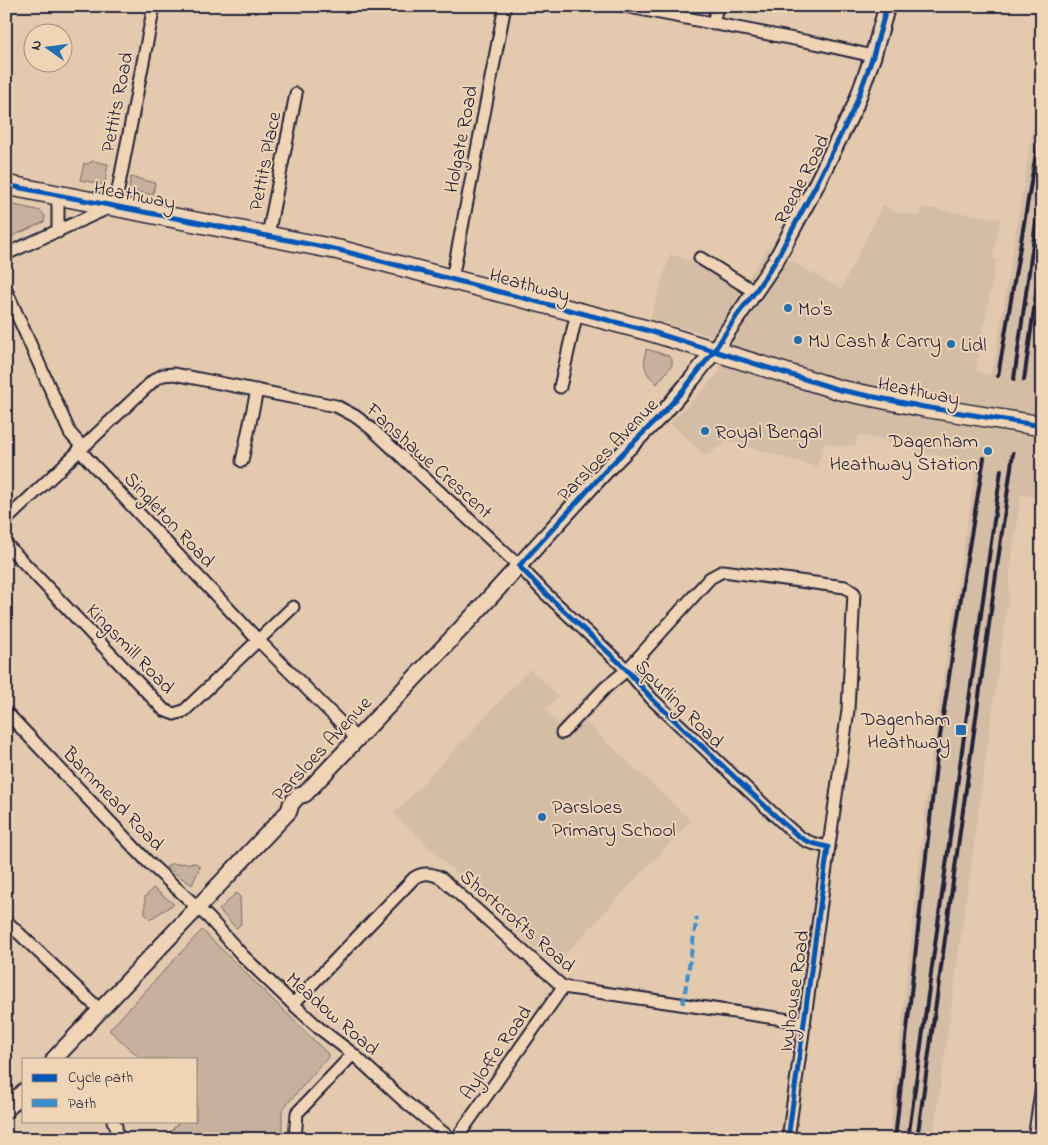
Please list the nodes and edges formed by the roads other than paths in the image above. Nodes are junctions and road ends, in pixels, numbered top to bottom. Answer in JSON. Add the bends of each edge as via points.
{"nodes":[{"id":1,"x":154,"y":6,"type":"edge"},
{"id":2,"x":505,"y":6,"type":"edge"},
{"id":3,"x":624,"y":6,"type":"edge"},
{"id":4,"x":717,"y":6,"type":"edge"},
{"id":5,"x":887,"y":6,"type":"edge"},
{"id":6,"x":713,"y":24,"type":"junction"},
{"id":7,"x":873,"y":56,"type":"junction"},
{"id":8,"x":296,"y":94,"type":"dead end"},
{"id":9,"x":6,"y":184,"type":"edge"},
{"id":10,"x":56,"y":194,"type":"junction"},
{"id":11,"x":115,"y":205,"type":"junction"},
{"id":12,"x":58,"y":232,"type":"junction"},
{"id":13,"x":268,"y":235,"type":"junction"},
{"id":14,"x":6,"y":254,"type":"edge"},
{"id":15,"x":700,"y":258,"type":"dead end"},
{"id":16,"x":452,"y":279,"type":"junction"},
{"id":17,"x":6,"y":290,"type":"edge"},
{"id":18,"x":755,"y":292,"type":"junction"},
{"id":19,"x":577,"y":312,"type":"junction"},
{"id":20,"x":714,"y":351,"type":"junction"},
{"id":21,"x":560,"y":387,"type":"dead end"},
{"id":22,"x":257,"y":390,"type":"junction"},
{"id":23,"x":1042,"y":426,"type":"edge"},
{"id":24,"x":81,"y":448,"type":"junction"},
{"id":25,"x":242,"y":461,"type":"dead end"},
{"id":26,"x":6,"y":520,"type":"edge"},
{"id":27,"x":6,"y":544,"type":"edge"},
{"id":28,"x":519,"y":566,"type":"junction"},
{"id":29,"x":293,"y":608,"type":"dead end"},
{"id":30,"x":258,"y":640,"type":"junction"},
{"id":31,"x":626,"y":670,"type":"junction"},
{"id":32,"x":6,"y":712,"type":"edge"},
{"id":33,"x":562,"y":733,"type":"dead end"},
{"id":34,"x":357,"y":739,"type":"junction"},
{"id":35,"x":828,"y":847,"type":"junction"},
{"id":36,"x":197,"y":908,"type":"junction"},
{"id":37,"x":6,"y":920,"type":"edge"},
{"id":38,"x":564,"y":987,"type":"junction"},
{"id":39,"x":293,"y":1004,"type":"junction"},
{"id":40,"x":100,"y":1010,"type":"junction"},
{"id":41,"x":803,"y":1022,"type":"junction"},
{"id":42,"x":353,"y":1054,"type":"junction"},
{"id":43,"x":55,"y":1058,"type":"edge"},
{"id":44,"x":1042,"y":1085,"type":"edge"},
{"id":45,"x":22,"y":1093,"type":"edge"},
{"id":46,"x":7,"y":1106,"type":"edge"},
{"id":47,"x":114,"y":1122,"type":"edge"},
{"id":48,"x":117,"y":1139,"type":"edge"},
{"id":49,"x":295,"y":1139,"type":"edge"},
{"id":50,"x":451,"y":1139,"type":"edge"},
{"id":51,"x":456,"y":1139,"type":"edge"},
{"id":52,"x":788,"y":1139,"type":"edge"},
{"id":53,"x":1034,"y":1139,"type":"edge"}],
"edges":[{"from":1,"to":11,"type":"street","name":"Pettits Road"},
{"from":2,"to":16,"type":"street","name":"Holgate Road"},
{"from":3,"to":6,"type":"street"},
{"from":4,"to":6,"type":"street"},
{"from":5,"to":7,"type":"street","name":"Reede Road"},
{"from":6,"to":7,"type":"street"},
{"from":7,"to":18,"type":"street","name":"Reede Road","via":[[855,106],[816,185]]},
{"from":8,"to":13,"type":"street","name":"Pettits Place"},
{"from":9,"to":10,"type":"main road","name":"Heathway"},
{"from":10,"to":11,"type":"main road","name":"Heathway"},
{"from":10,"to":12,"type":"street"},
{"from":11,"to":12,"type":"street"},
{"from":11,"to":13,"type":"main road","name":"Heathway"},
{"from":12,"to":14,"type":"street"},
{"from":13,"to":16,"type":"main road","name":"Heathway"},
{"from":15,"to":18,"type":"street"},
{"from":16,"to":19,"type":"main road","name":"Heathway"},
{"from":17,"to":24,"type":"street","name":"Singleton Road","via":[[70,433]]},
{"from":18,"to":20,"type":"street","name":"Reede Road"},
{"from":19,"to":20,"type":"main road","name":"Heathway"},
{"from":19,"to":21,"type":"street"},
{"from":20,"to":23,"type":"main road","name":"Heathway","via":[[840,390]]},
{"from":20,"to":28,"type":"street","name":"Parsloes Avenue","via":[[665,411],[602,474]]},
{"from":22,"to":24,"type":"street","name":"Fanshawe Crescent","via":[[174,374],[163,375]]},
{"from":22,"to":25,"type":"street"},
{"from":22,"to":28,"type":"street","name":"Fanshawe Crescent","via":[[336,406],[355,416]]},
{"from":24,"to":26,"type":"street","name":"Fanshawe Crescent"},
{"from":24,"to":30,"type":"street","name":"Singleton Road","via":[[83,454]]},
{"from":27,"to":30,"type":"street","name":"Kingsmill Road","via":[[164,710],[174,714],[184,711]]},
{"from":28,"to":31,"type":"street","name":"Spurling Road"},
{"from":28,"to":34,"type":"street","name":"Parsloes Avenue"},
{"from":29,"to":30,"type":"street","name":"Kingsmill Road"},
{"from":30,"to":34,"type":"street","name":"Singleton Road"},
{"from":31,"to":33,"type":"street","name":"Ivyhouse Road"},
{"from":31,"to":35,"type":"street","name":"Spurling Road","via":[[652,699],[800,839]]},
{"from":31,"to":35,"type":"street","name":"Ivyhouse Road","via":[[710,578],[723,571],[850,589],[855,601],[848,710]]},
{"from":32,"to":36,"type":"street","name":"Barnmead Road","via":[[147,861]]},
{"from":34,"to":36,"type":"street","name":"Parsloes Avenue","via":[[305,794],[290,804],[289,811]]},
{"from":35,"to":41,"type":"street","name":"Ivyhouse Road"},
{"from":36,"to":39,"type":"street","name":"Meadow Road"},
{"from":36,"to":40,"type":"street","name":"Parsloes Avenue"},
{"from":37,"to":40,"type":"street"},
{"from":38,"to":39,"type":"street","name":"Shortcrofts Road","via":[[441,878],[421,874]]},
{"from":38,"to":41,"type":"street","name":"Shortcrofts Road"},
{"from":38,"to":51,"type":"street","name":"Ayloffe Road"},
{"from":39,"to":42,"type":"street","name":"Meadow Road"},
{"from":40,"to":43,"type":"street","name":"Parsloes Avenue"},
{"from":41,"to":52,"type":"street","name":"Ivyhouse Road"},
{"from":42,"to":49,"type":"street","via":[[297,1113]]},
{"from":42,"to":50,"type":"street","name":"Meadow Road"},
{"from":44,"to":53,"type":"street"},
{"from":45,"to":46,"type":"street"},
{"from":47,"to":48,"type":"street"}]}
